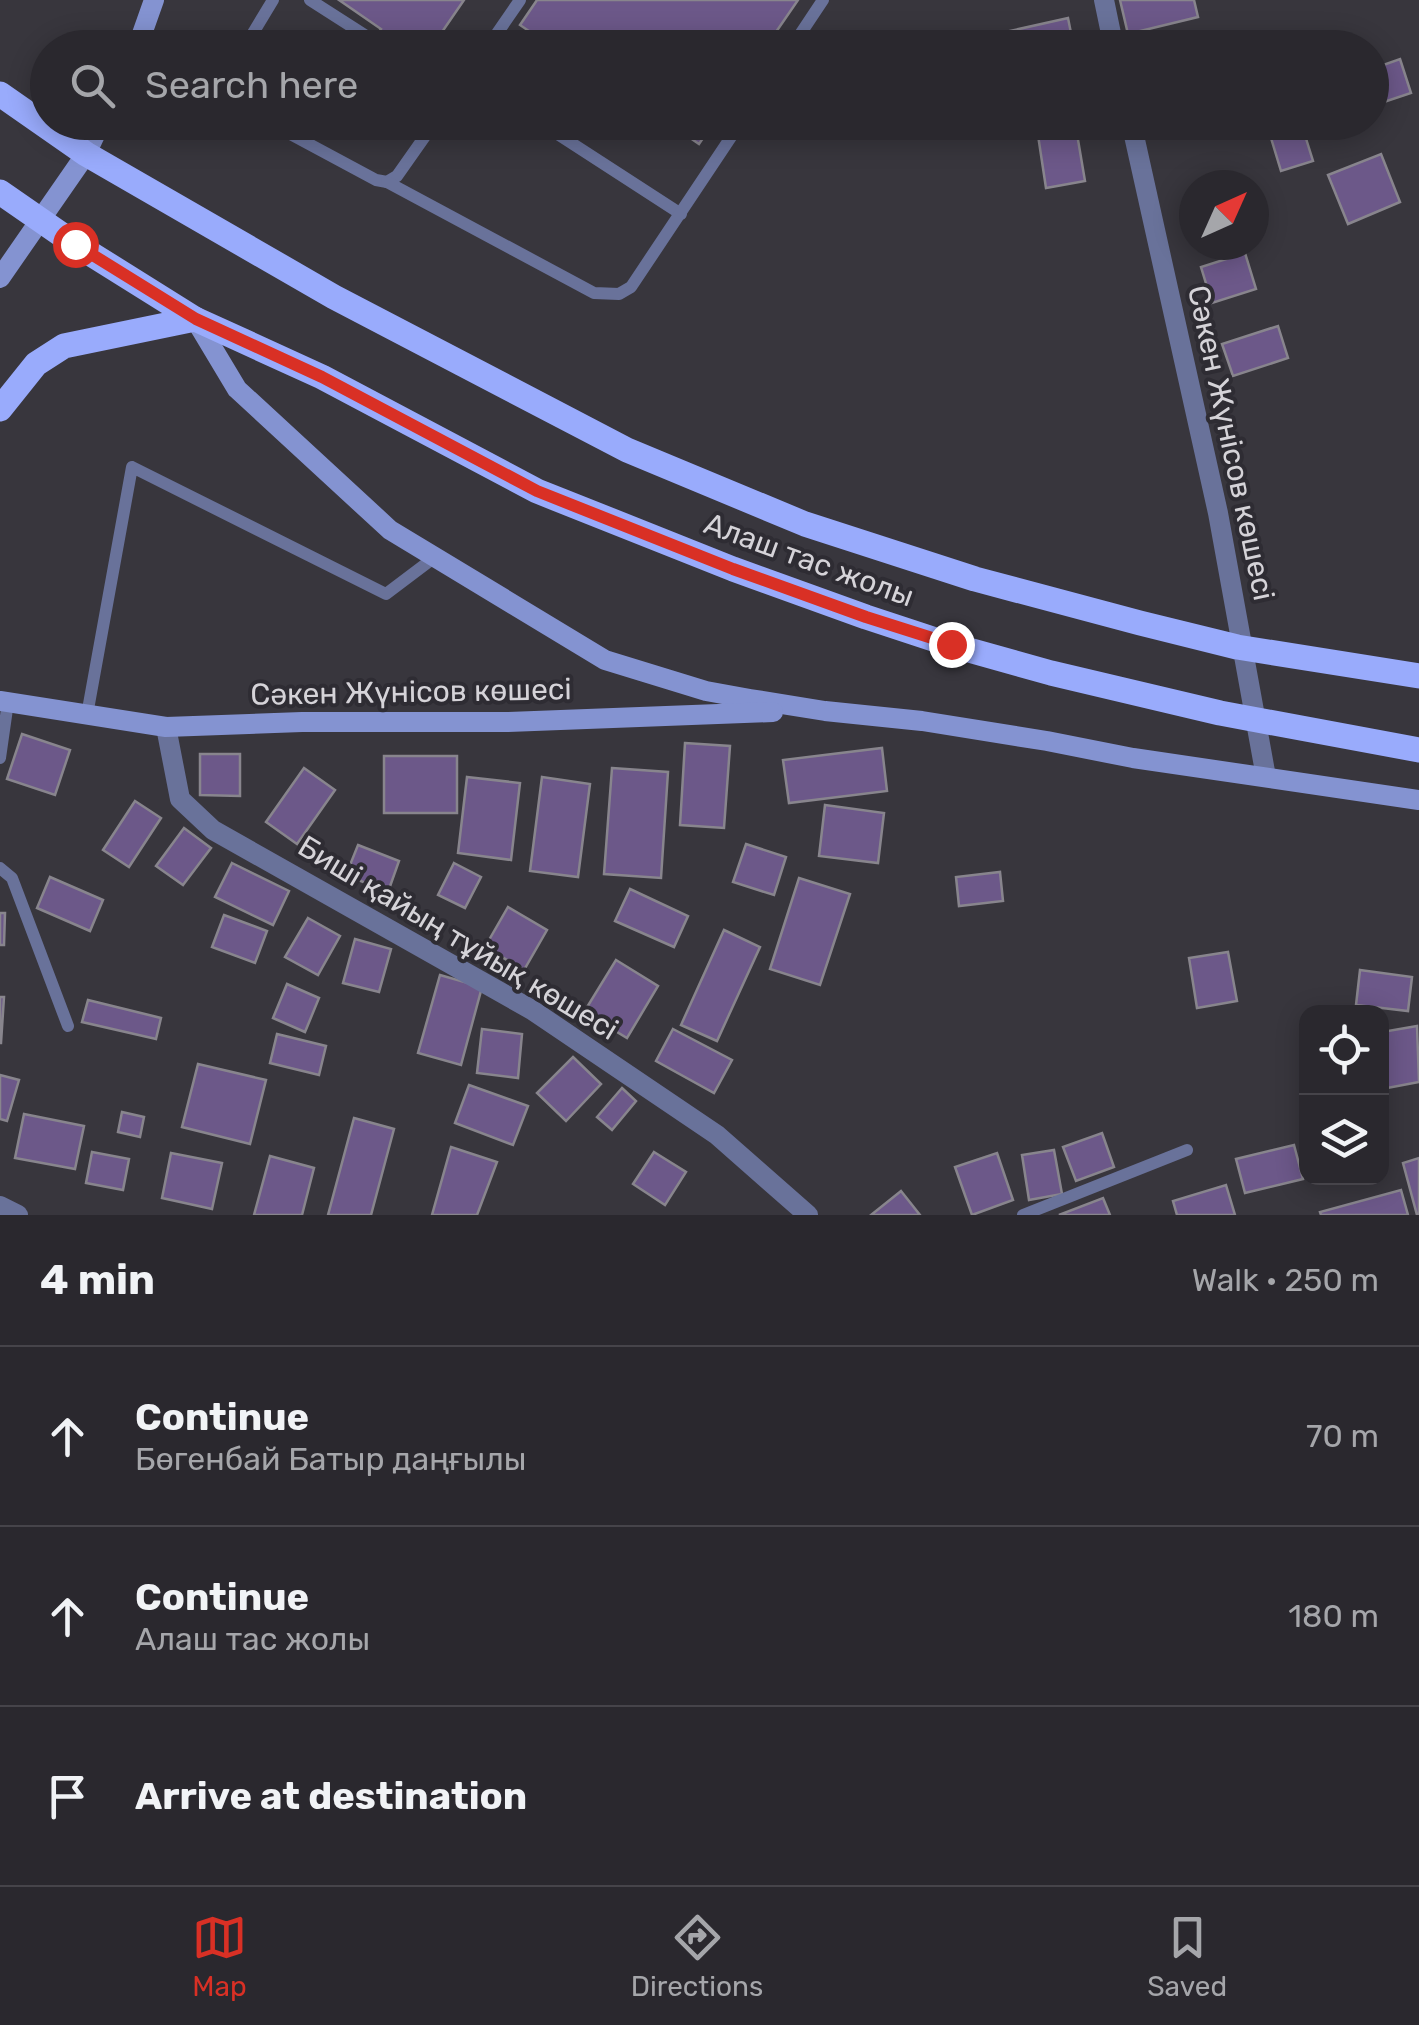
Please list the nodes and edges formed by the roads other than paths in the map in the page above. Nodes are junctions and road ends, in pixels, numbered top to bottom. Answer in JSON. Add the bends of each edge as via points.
{"nodes":[{"id":1,"x":154,"y":0,"type":"edge"},
{"id":2,"x":273,"y":0,"type":"edge"},
{"id":3,"x":310,"y":0,"type":"edge"},
{"id":4,"x":520,"y":0,"type":"edge"},
{"id":5,"x":823,"y":0,"type":"edge"},
{"id":6,"x":1104,"y":0,"type":"edge"},
{"id":7,"x":143,"y":30,"type":"edge"},
{"id":8,"x":255,"y":30,"type":"edge"},
{"id":9,"x":357,"y":30,"type":"edge"},
{"id":10,"x":499,"y":30,"type":"edge"},
{"id":11,"x":803,"y":30,"type":"edge"},
{"id":12,"x":1110,"y":30,"type":"edge"},
{"id":13,"x":0,"y":94,"type":"edge"},
{"id":14,"x":30,"y":115,"type":"edge"},
{"id":15,"x":66,"y":140,"type":"edge"},
{"id":16,"x":93,"y":140,"type":"edge"},
{"id":17,"x":302,"y":140,"type":"edge"},
{"id":18,"x":423,"y":140,"type":"edge"},
{"id":19,"x":567,"y":140,"type":"edge"},
{"id":20,"x":730,"y":140,"type":"edge"},
{"id":21,"x":1135,"y":140,"type":"edge"},
{"id":22,"x":86,"y":154,"type":"junction"},
{"id":23,"x":386,"y":182,"type":"junction"},
{"id":24,"x":0,"y":192,"type":"edge"},
{"id":25,"x":680,"y":214,"type":"junction"},
{"id":26,"x":40,"y":220,"type":"junction"},
{"id":27,"x":0,"y":278,"type":"edge"},
{"id":28,"x":196,"y":319,"type":"junction"},
{"id":29,"x":0,"y":409,"type":"edge"},
{"id":30,"x":434,"y":557,"type":"junction"},
{"id":31,"x":1419,"y":676,"type":"edge"},
{"id":32,"x":4,"y":702,"type":"edge"},
{"id":33,"x":825,"y":711,"type":"junction"},
{"id":34,"x":86,"y":715,"type":"junction"},
{"id":35,"x":166,"y":727,"type":"junction"},
{"id":36,"x":1419,"y":750,"type":"edge"},
{"id":37,"x":0,"y":758,"type":"edge"},
{"id":38,"x":1266,"y":776,"type":"junction"},
{"id":39,"x":1419,"y":800,"type":"edge"},
{"id":40,"x":0,"y":868,"type":"edge"},
{"id":41,"x":68,"y":1026,"type":"dead end"},
{"id":42,"x":1187,"y":1150,"type":"dead end"},
{"id":43,"x":0,"y":1206,"type":"edge"},
{"id":44,"x":18,"y":1215,"type":"edge"},
{"id":45,"x":808,"y":1215,"type":"edge"},
{"id":46,"x":1023,"y":1215,"type":"edge"}],
"edges":[{"from":1,"to":7,"type":"street"},
{"from":2,"to":8,"type":"lane"},
{"from":3,"to":9,"type":"lane"},
{"from":4,"to":10,"type":"lane"},
{"from":5,"to":11,"type":"lane"},
{"from":6,"to":12,"type":"street"},
{"from":13,"to":14,"type":"main road","name":"Алаш тас жолы"},
{"from":15,"to":22,"type":"main road","name":"Алаш тас жолы"},
{"from":16,"to":22,"type":"street"},
{"from":17,"to":23,"type":"lane"},
{"from":18,"to":23,"type":"lane","via":[[398,176]]},
{"from":19,"to":25,"type":"lane"},
{"from":20,"to":25,"type":"lane"},
{"from":21,"to":38,"type":"street","name":"Сәкен Жүнісов көшесі","via":[[1218,513]]},
{"from":22,"to":26,"type":"street"},
{"from":22,"to":31,"type":"main road","name":"Алаш тас жолы","via":[[334,298],[627,450],[806,524],[1140,623],[1237,647]]},
{"from":23,"to":25,"type":"lane","via":[[607,295],[631,287]]},
{"from":24,"to":26,"type":"main road","name":"Алаш тас жолы"},
{"from":26,"to":27,"type":"street"},
{"from":26,"to":28,"type":"main road","name":"Алаш тас жолы"},
{"from":28,"to":29,"type":"main road","via":[[64,346],[36,364]]},
{"from":28,"to":30,"type":"street","via":[[238,388],[390,530]]},
{"from":28,"to":36,"type":"main road","name":"Алаш тас жолы","via":[[537,491],[866,617],[1051,673]]},
{"from":30,"to":33,"type":"street","via":[[605,660],[706,690]]},
{"from":30,"to":34,"type":"lane","via":[[386,594],[132,467]]},
{"from":32,"to":34,"type":"street","name":"Сәкен Жүнісов көшесі"},
{"from":32,"to":37,"type":"lane"},
{"from":33,"to":35,"type":"street","name":"Сәкен Жүнісов көшесі"},
{"from":33,"to":38,"type":"street","via":[[922,720]]},
{"from":34,"to":35,"type":"street","name":"Сәкен Жүнісов көшесі"},
{"from":35,"to":45,"type":"street","name":"Биші қайың тұйық көшесі","via":[[180,799],[213,830],[532,1010],[718,1135]]},
{"from":38,"to":39,"type":"street"},
{"from":40,"to":41,"type":"lane","via":[[12,878]]},
{"from":42,"to":46,"type":"lane"},
{"from":43,"to":44,"type":"street"}]}
